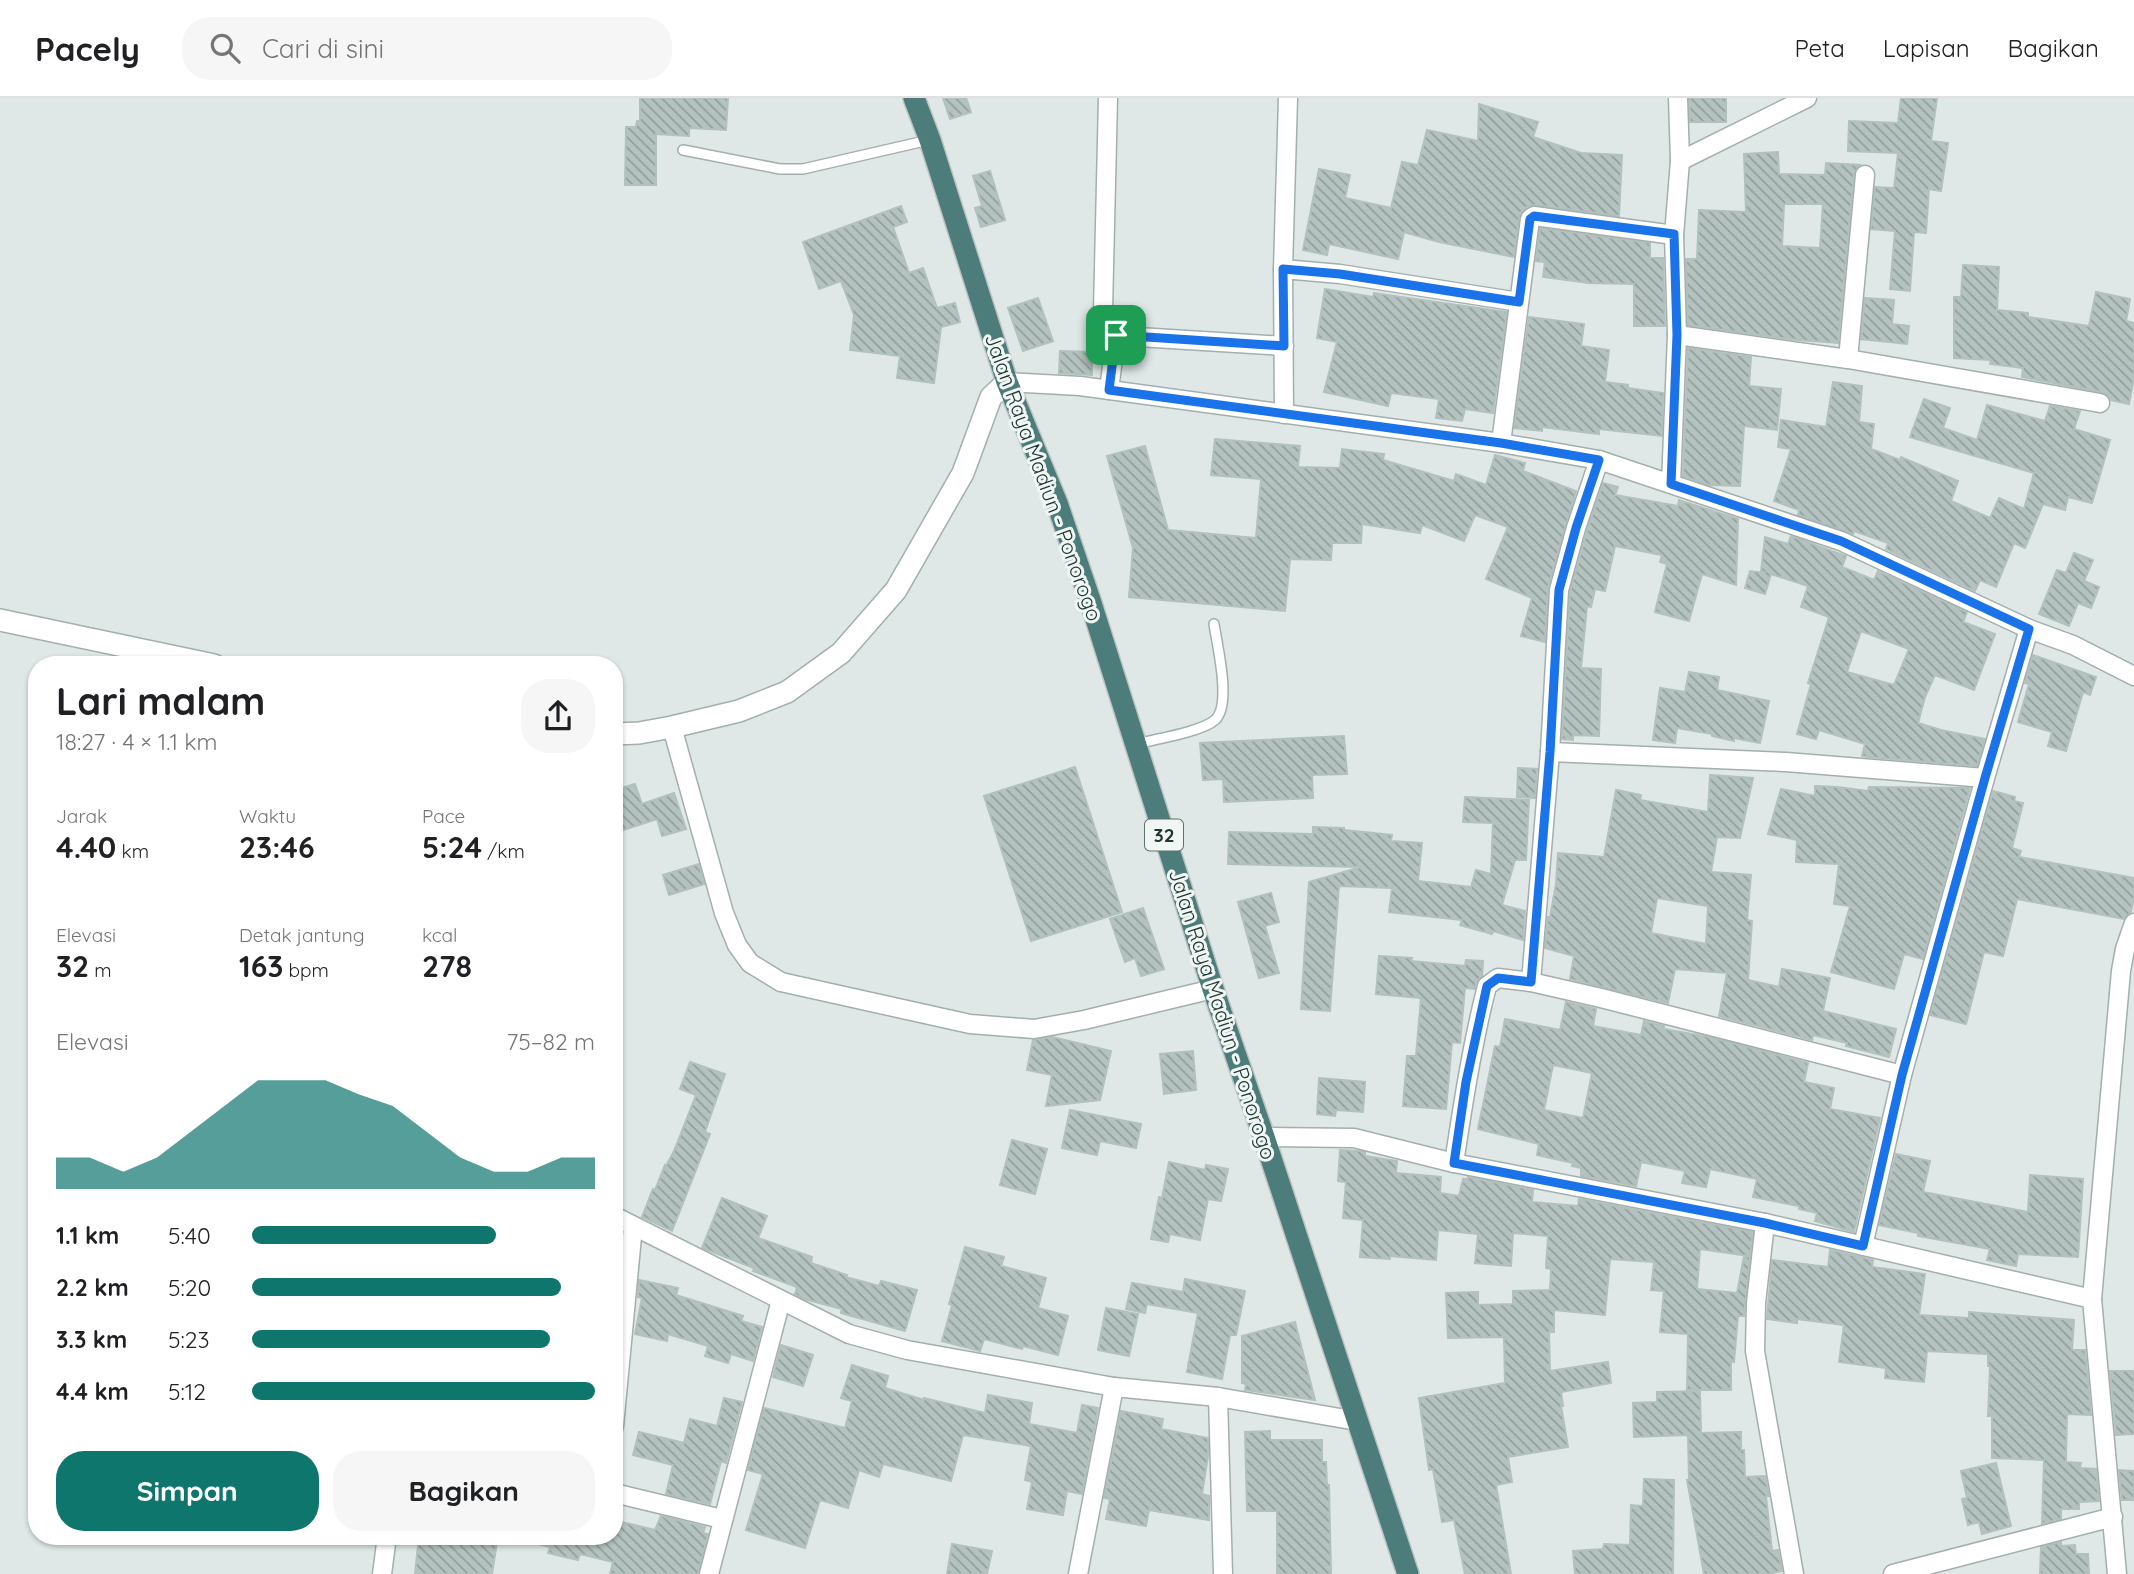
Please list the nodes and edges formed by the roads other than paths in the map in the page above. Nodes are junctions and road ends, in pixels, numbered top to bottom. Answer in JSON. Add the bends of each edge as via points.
{"nodes":[{"id":1,"x":914,"y":98,"type":"edge"},
{"id":2,"x":1108,"y":98,"type":"edge"},
{"id":3,"x":1288,"y":98,"type":"edge"},
{"id":4,"x":1678,"y":98,"type":"edge"},
{"id":5,"x":1807,"y":98,"type":"edge"},
{"id":6,"x":930,"y":140,"type":"junction"},
{"id":7,"x":683,"y":150,"type":"dead end"},
{"id":8,"x":1680,"y":161,"type":"junction"},
{"id":9,"x":1865,"y":175,"type":"dead end"},
{"id":10,"x":1674,"y":234,"type":"junction"},
{"id":11,"x":1283,"y":269,"type":"junction"},
{"id":12,"x":1519,"y":302,"type":"junction"},
{"id":13,"x":1116,"y":335,"type":"junction"},
{"id":14,"x":1677,"y":335,"type":"junction"},
{"id":15,"x":1284,"y":346,"type":"junction"},
{"id":16,"x":1848,"y":359,"type":"junction"},
{"id":17,"x":1007,"y":382,"type":"junction"},
{"id":18,"x":1109,"y":390,"type":"junction"},
{"id":19,"x":2100,"y":403,"type":"dead end"},
{"id":20,"x":1284,"y":414,"type":"junction"},
{"id":21,"x":1501,"y":443,"type":"junction"},
{"id":22,"x":1599,"y":460,"type":"junction"},
{"id":23,"x":1671,"y":484,"type":"junction"},
{"id":24,"x":0,"y":620,"type":"edge"},
{"id":25,"x":1214,"y":624,"type":"dead end"},
{"id":26,"x":2029,"y":629,"type":"junction"},
{"id":27,"x":171,"y":656,"type":"edge"},
{"id":28,"x":2134,"y":676,"type":"edge"},
{"id":29,"x":672,"y":727,"type":"junction"},
{"id":30,"x":623,"y":734,"type":"edge"},
{"id":31,"x":1135,"y":745,"type":"junction"},
{"id":32,"x":1550,"y":752,"type":"junction"},
{"id":33,"x":1985,"y":778,"type":"junction"},
{"id":34,"x":2134,"y":923,"type":"edge"},
{"id":35,"x":1531,"y":982,"type":"junction"},
{"id":36,"x":1213,"y":989,"type":"junction"},
{"id":37,"x":1902,"y":1075,"type":"junction"},
{"id":38,"x":1264,"y":1137,"type":"junction"},
{"id":39,"x":1454,"y":1163,"type":"junction"},
{"id":40,"x":623,"y":1221,"type":"edge"},
{"id":41,"x":1765,"y":1223,"type":"junction"},
{"id":42,"x":633,"y":1226,"type":"junction"},
{"id":43,"x":1863,"y":1246,"type":"junction"},
{"id":44,"x":2092,"y":1299,"type":"junction"},
{"id":45,"x":781,"y":1300,"type":"junction"},
{"id":46,"x":623,"y":1331,"type":"edge"},
{"id":47,"x":1114,"y":1387,"type":"junction"},
{"id":48,"x":1218,"y":1397,"type":"junction"},
{"id":49,"x":1357,"y":1421,"type":"junction"},
{"id":50,"x":623,"y":1495,"type":"edge"},
{"id":51,"x":2113,"y":1517,"type":"junction"},
{"id":52,"x":722,"y":1519,"type":"junction"},
{"id":53,"x":386,"y":1545,"type":"edge"},
{"id":54,"x":382,"y":1574,"type":"edge"},
{"id":55,"x":709,"y":1574,"type":"edge"},
{"id":56,"x":1078,"y":1574,"type":"edge"},
{"id":57,"x":1223,"y":1574,"type":"edge"},
{"id":58,"x":1408,"y":1574,"type":"edge"},
{"id":59,"x":1794,"y":1574,"type":"edge"},
{"id":60,"x":1893,"y":1574,"type":"edge"},
{"id":61,"x":2117,"y":1574,"type":"edge"}],
"edges":[{"from":1,"to":6,"type":"highway","name":"Jalan Raya Madiun - Ponorogo","number":"32"},
{"from":2,"to":13,"type":"street","via":[[1103,326],[1108,334]]},
{"from":3,"to":11,"type":"street"},
{"from":4,"to":8,"type":"street"},
{"from":5,"to":8,"type":"street"},
{"from":6,"to":7,"type":"lane","via":[[803,169],[780,169]]},
{"from":6,"to":17,"type":"highway","name":"Jalan Raya Madiun - Ponorogo","number":"32"},
{"from":8,"to":10,"type":"street"},
{"from":9,"to":16,"type":"street"},
{"from":10,"to":12,"type":"street","via":[[1531,217]]},
{"from":10,"to":14,"type":"street"},
{"from":11,"to":12,"type":"street"},
{"from":11,"to":15,"type":"street"},
{"from":12,"to":21,"type":"street"},
{"from":13,"to":15,"type":"street"},
{"from":13,"to":18,"type":"street"},
{"from":14,"to":16,"type":"street"},
{"from":14,"to":23,"type":"street"},
{"from":15,"to":20,"type":"street"},
{"from":16,"to":19,"type":"street"},
{"from":17,"to":18,"type":"street"},
{"from":17,"to":29,"type":"street","via":[[991,397],[963,473],[896,590],[841,653],[788,692],[739,711]]},
{"from":17,"to":31,"type":"highway","name":"Jalan Raya Madiun - Ponorogo","number":"32","via":[[1057,503]]},
{"from":18,"to":20,"type":"street"},
{"from":20,"to":21,"type":"street"},
{"from":21,"to":22,"type":"street"},
{"from":22,"to":23,"type":"street"},
{"from":22,"to":32,"type":"street","via":[[1559,590]]},
{"from":23,"to":26,"type":"street","via":[[1841,541]]},
{"from":24,"to":27,"type":"street"},
{"from":25,"to":31,"type":"lane","via":[[1221,712],[1195,729]]},
{"from":26,"to":28,"type":"street"},
{"from":26,"to":33,"type":"street"},
{"from":29,"to":30,"type":"street"},
{"from":29,"to":36,"type":"street","via":[[737,945],[750,962],[781,982],[971,1024],[1034,1029]]},
{"from":31,"to":36,"type":"highway","name":"Jalan Raya Madiun - Ponorogo","number":"32"},
{"from":32,"to":33,"type":"street","via":[[1786,762]]},
{"from":32,"to":35,"type":"street"},
{"from":33,"to":37,"type":"street"},
{"from":34,"to":44,"type":"street","via":[[2121,971]]},
{"from":35,"to":37,"type":"street"},
{"from":35,"to":39,"type":"street","via":[[1498,978],[1487,986]]},
{"from":36,"to":38,"type":"highway","name":"Jalan Raya Madiun - Ponorogo","number":"32"},
{"from":37,"to":43,"type":"street"},
{"from":38,"to":39,"type":"street","via":[[1354,1138]]},
{"from":38,"to":49,"type":"highway","name":"Jalan Raya Madiun - Ponorogo","number":"32"},
{"from":39,"to":41,"type":"street"},
{"from":40,"to":42,"type":"street"},
{"from":41,"to":43,"type":"street"},
{"from":41,"to":59,"type":"street","via":[[1755,1351]]},
{"from":42,"to":45,"type":"street"},
{"from":42,"to":46,"type":"street"},
{"from":43,"to":44,"type":"street"},
{"from":44,"to":51,"type":"street"},
{"from":45,"to":47,"type":"street","via":[[849,1334],[890,1347]]},
{"from":45,"to":52,"type":"street"},
{"from":47,"to":48,"type":"street"},
{"from":47,"to":56,"type":"street"},
{"from":48,"to":49,"type":"street"},
{"from":48,"to":57,"type":"street"},
{"from":49,"to":58,"type":"highway","name":"Jalan Raya Madiun - Ponorogo","number":"32"},
{"from":50,"to":52,"type":"street"},
{"from":51,"to":60,"type":"street"},
{"from":51,"to":61,"type":"street"},
{"from":52,"to":55,"type":"street"},
{"from":53,"to":54,"type":"street"}]}
